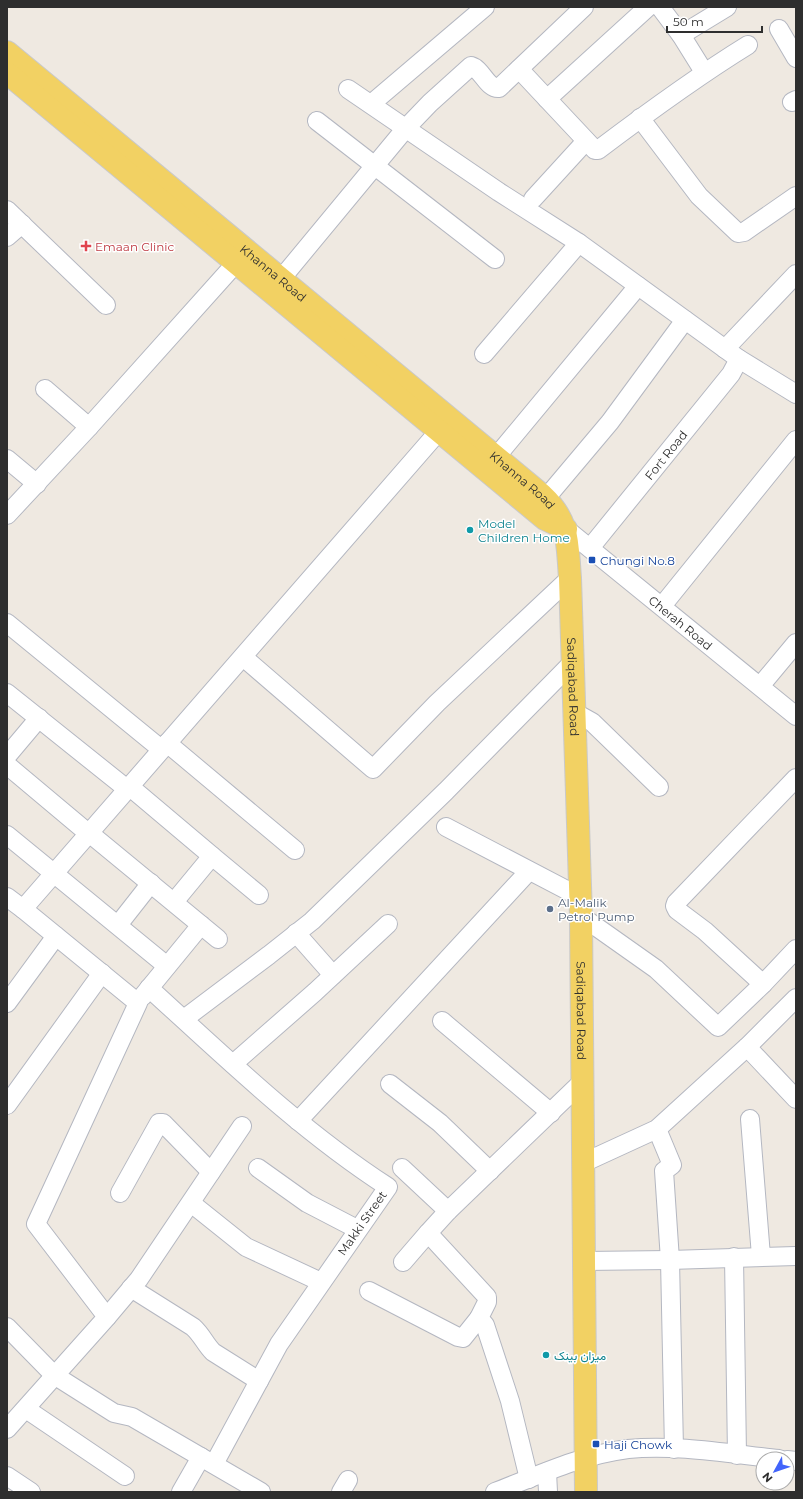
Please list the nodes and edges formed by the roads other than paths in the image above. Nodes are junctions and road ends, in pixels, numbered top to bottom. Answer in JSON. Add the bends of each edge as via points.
{"nodes":[{"id":1,"x":485,"y":7,"type":"edge"},
{"id":2,"x":584,"y":7,"type":"edge"},
{"id":3,"x":648,"y":7,"type":"edge"},
{"id":4,"x":660,"y":7,"type":"edge"},
{"id":5,"x":728,"y":7,"type":"edge"},
{"id":6,"x":779,"y":29,"type":"dead end"},
{"id":7,"x":681,"y":35,"type":"junction"},
{"id":8,"x":748,"y":45,"type":"dead end"},
{"id":9,"x":7,"y":52,"type":"edge"},
{"id":10,"x":796,"y":58,"type":"edge"},
{"id":11,"x":519,"y":69,"type":"junction"},
{"id":12,"x":704,"y":72,"type":"junction"},
{"id":13,"x":7,"y":73,"type":"edge"},
{"id":14,"x":348,"y":89,"type":"dead end"},
{"id":15,"x":547,"y":99,"type":"junction"},
{"id":16,"x":372,"y":104,"type":"junction"},
{"id":17,"x":640,"y":118,"type":"junction"},
{"id":18,"x":317,"y":121,"type":"dead end"},
{"id":19,"x":406,"y":128,"type":"junction"},
{"id":20,"x":586,"y":141,"type":"junction"},
{"id":21,"x":375,"y":166,"type":"junction"},
{"id":22,"x":796,"y":196,"type":"edge"},
{"id":23,"x":533,"y":199,"type":"dead end"},
{"id":24,"x":7,"y":210,"type":"edge"},
{"id":25,"x":22,"y":224,"type":"junction"},
{"id":26,"x":7,"y":237,"type":"edge"},
{"id":27,"x":579,"y":243,"type":"junction"},
{"id":28,"x":241,"y":257,"type":"junction"},
{"id":29,"x":495,"y":259,"type":"dead end"},
{"id":30,"x":796,"y":274,"type":"edge"},
{"id":31,"x":280,"y":279,"type":"junction"},
{"id":32,"x":638,"y":286,"type":"junction"},
{"id":33,"x":106,"y":305,"type":"dead end"},
{"id":34,"x":685,"y":320,"type":"junction"},
{"id":35,"x":484,"y":354,"type":"dead end"},
{"id":36,"x":732,"y":354,"type":"junction"},
{"id":37,"x":45,"y":390,"type":"dead end"},
{"id":38,"x":796,"y":394,"type":"edge"},
{"id":39,"x":445,"y":425,"type":"junction"},
{"id":40,"x":89,"y":427,"type":"junction"},
{"id":41,"x":796,"y":440,"type":"edge"},
{"id":42,"x":496,"y":456,"type":"junction"},
{"id":43,"x":7,"y":459,"type":"edge"},
{"id":44,"x":37,"y":484,"type":"junction"},
{"id":45,"x":546,"y":498,"type":"junction"},
{"id":46,"x":7,"y":514,"type":"edge"},
{"id":47,"x":566,"y":529,"type":"junction"},
{"id":48,"x":590,"y":548,"type":"junction"},
{"id":49,"x":570,"y":578,"type":"junction"},
{"id":50,"x":662,"y":606,"type":"junction"},
{"id":51,"x":7,"y":623,"type":"edge"},
{"id":52,"x":796,"y":643,"type":"edge"},
{"id":53,"x":243,"y":657,"type":"junction"},
{"id":54,"x":572,"y":663,"type":"junction"},
{"id":55,"x":761,"y":685,"type":"junction"},
{"id":56,"x":7,"y":693,"type":"edge"},
{"id":57,"x":574,"y":712,"type":"junction"},
{"id":58,"x":796,"y":716,"type":"edge"},
{"id":59,"x":39,"y":718,"type":"junction"},
{"id":60,"x":164,"y":746,"type":"junction"},
{"id":61,"x":7,"y":756,"type":"edge"},
{"id":62,"x":7,"y":765,"type":"edge"},
{"id":63,"x":796,"y":778,"type":"edge"},
{"id":64,"x":659,"y":786,"type":"dead end"},
{"id":65,"x":128,"y":787,"type":"junction"},
{"id":66,"x":446,"y":827,"type":"dead end"},
{"id":67,"x":88,"y":832,"type":"junction"},
{"id":68,"x":7,"y":834,"type":"edge"},
{"id":69,"x":295,"y":850,"type":"dead end"},
{"id":70,"x":212,"y":856,"type":"junction"},
{"id":71,"x":529,"y":871,"type":"junction"},
{"id":72,"x":54,"y":872,"type":"junction"},
{"id":73,"x":151,"y":884,"type":"junction"},
{"id":74,"x":259,"y":895,"type":"dead end"},
{"id":75,"x":7,"y":896,"type":"edge"},
{"id":76,"x":174,"y":902,"type":"junction"},
{"id":77,"x":580,"y":906,"type":"junction"},
{"id":78,"x":23,"y":909,"type":"junction"},
{"id":79,"x":388,"y":924,"type":"dead end"},
{"id":80,"x":118,"y":925,"type":"junction"},
{"id":81,"x":202,"y":925,"type":"junction"},
{"id":82,"x":296,"y":933,"type":"junction"},
{"id":83,"x":56,"y":936,"type":"junction"},
{"id":84,"x":218,"y":939,"type":"dead end"},
{"id":85,"x":796,"y":949,"type":"edge"},
{"id":86,"x":167,"y":966,"type":"junction"},
{"id":87,"x":102,"y":973,"type":"junction"},
{"id":88,"x":334,"y":975,"type":"junction"},
{"id":89,"x":13,"y":982,"type":"edge"},
{"id":90,"x":762,"y":984,"type":"junction"},
{"id":91,"x":149,"y":988,"type":"junction"},
{"id":92,"x":7,"y":1003,"type":"edge"},
{"id":93,"x":138,"y":1003,"type":"junction"},
{"id":94,"x":793,"y":1006,"type":"edge"},
{"id":95,"x":184,"y":1019,"type":"junction"},
{"id":96,"x":442,"y":1021,"type":"dead end"},
{"id":97,"x":747,"y":1047,"type":"junction"},
{"id":98,"x":233,"y":1064,"type":"junction"},
{"id":99,"x":582,"y":1082,"type":"junction"},
{"id":100,"x":390,"y":1084,"type":"dead end"},
{"id":101,"x":796,"y":1099,"type":"edge"},
{"id":102,"x":7,"y":1105,"type":"edge"},
{"id":103,"x":551,"y":1114,"type":"junction"},
{"id":104,"x":750,"y":1119,"type":"dead end"},
{"id":105,"x":298,"y":1121,"type":"junction"},
{"id":106,"x":242,"y":1126,"type":"dead end"},
{"id":107,"x":657,"y":1129,"type":"junction"},
{"id":108,"x":583,"y":1163,"type":"junction"},
{"id":109,"x":258,"y":1168,"type":"dead end"},
{"id":110,"x":402,"y":1168,"type":"dead end"},
{"id":111,"x":490,"y":1171,"type":"junction"},
{"id":112,"x":211,"y":1172,"type":"junction"},
{"id":113,"x":120,"y":1193,"type":"dead end"},
{"id":114,"x":191,"y":1203,"type":"junction"},
{"id":115,"x":448,"y":1211,"type":"junction"},
{"id":116,"x":357,"y":1229,"type":"junction"},
{"id":117,"x":428,"y":1233,"type":"junction"},
{"id":118,"x":762,"y":1256,"type":"junction"},
{"id":119,"x":796,"y":1256,"type":"edge"},
{"id":120,"x":734,"y":1257,"type":"junction"},
{"id":121,"x":670,"y":1260,"type":"junction"},
{"id":122,"x":584,"y":1261,"type":"junction"},
{"id":123,"x":404,"y":1262,"type":"dead end"},
{"id":124,"x":321,"y":1282,"type":"junction"},
{"id":125,"x":131,"y":1288,"type":"junction"},
{"id":126,"x":369,"y":1291,"type":"dead end"},
{"id":127,"x":107,"y":1317,"type":"junction"},
{"id":128,"x":479,"y":1318,"type":"junction"},
{"id":129,"x":7,"y":1328,"type":"edge"},
{"id":130,"x":54,"y":1375,"type":"junction"},
{"id":131,"x":260,"y":1380,"type":"junction"},
{"id":132,"x":26,"y":1409,"type":"junction"},
{"id":133,"x":7,"y":1429,"type":"edge"},
{"id":134,"x":674,"y":1449,"type":"junction"},
{"id":135,"x":737,"y":1455,"type":"junction"},
{"id":136,"x":755,"y":1457,"type":"edge"},
{"id":137,"x":585,"y":1458,"type":"junction"},
{"id":138,"x":208,"y":1461,"type":"junction"},
{"id":139,"x":547,"y":1472,"type":"junction"},
{"id":140,"x":7,"y":1476,"type":"edge"},
{"id":141,"x":125,"y":1476,"type":"dead end"},
{"id":142,"x":529,"y":1479,"type":"junction"},
{"id":143,"x":31,"y":1492,"type":"edge"},
{"id":144,"x":181,"y":1492,"type":"edge"},
{"id":145,"x":261,"y":1492,"type":"edge"},
{"id":146,"x":495,"y":1492,"type":"edge"},
{"id":147,"x":548,"y":1492,"type":"edge"},
{"id":148,"x":586,"y":1492,"type":"edge"}],
"edges":[{"from":1,"to":16,"type":"street"},
{"from":2,"to":11,"type":"street"},
{"from":3,"to":15,"type":"street"},
{"from":4,"to":7,"type":"street"},
{"from":5,"to":7,"type":"street"},
{"from":6,"to":10,"type":"street"},
{"from":7,"to":12,"type":"street"},
{"from":8,"to":12,"type":"street"},
{"from":9,"to":28,"type":"main road","name":"Khanna Road"},
{"from":11,"to":15,"type":"street"},
{"from":11,"to":19,"type":"street","via":[[496,88],[471,66]]},
{"from":12,"to":17,"type":"street"},
{"from":13,"to":28,"type":"main road","name":"Khanna Road"},
{"from":14,"to":16,"type":"street"},
{"from":15,"to":20,"type":"street"},
{"from":16,"to":19,"type":"street"},
{"from":17,"to":20,"type":"street","via":[[598,150],[594,150]]},
{"from":17,"to":22,"type":"street","via":[[699,196],[738,232],[744,232]]},
{"from":18,"to":21,"type":"street"},
{"from":19,"to":21,"type":"street"},
{"from":19,"to":27,"type":"street"},
{"from":20,"to":23,"type":"street"},
{"from":21,"to":29,"type":"street"},
{"from":21,"to":31,"type":"street"},
{"from":24,"to":25,"type":"street"},
{"from":25,"to":26,"type":"street"},
{"from":25,"to":33,"type":"street"},
{"from":27,"to":32,"type":"street"},
{"from":27,"to":35,"type":"street"},
{"from":28,"to":31,"type":"main road","name":"Khanna Road"},
{"from":28,"to":39,"type":"main road","name":"Khanna Road"},
{"from":28,"to":40,"type":"street"},
{"from":30,"to":36,"type":"street","name":"Fort Road"},
{"from":31,"to":39,"type":"main road","name":"Khanna Road"},
{"from":32,"to":34,"type":"street"},
{"from":32,"to":42,"type":"street"},
{"from":34,"to":36,"type":"street"},
{"from":34,"to":45,"type":"street","via":[[610,422]]},
{"from":36,"to":38,"type":"street"},
{"from":36,"to":48,"type":"street","name":"Fort Road","via":[[731,374]]},
{"from":37,"to":40,"type":"street"},
{"from":39,"to":42,"type":"main road","name":"Khanna Road"},
{"from":39,"to":47,"type":"main road","name":"Khanna Road","via":[[545,519]]},
{"from":39,"to":53,"type":"street"},
{"from":40,"to":44,"type":"street"},
{"from":41,"to":50,"type":"street"},
{"from":42,"to":45,"type":"main road","name":"Khanna Road"},
{"from":43,"to":44,"type":"street"},
{"from":44,"to":46,"type":"street"},
{"from":45,"to":47,"type":"main road","name":"Khanna Road","via":[[554,506]]},
{"from":47,"to":48,"type":"street","name":"Cherah Road"},
{"from":47,"to":49,"type":"main road","name":"Sadiqabad Road"},
{"from":48,"to":50,"type":"street","name":"Cherah Road"},
{"from":49,"to":53,"type":"street","via":[[437,703],[373,769]]},
{"from":49,"to":54,"type":"main road","name":"Sadiqabad Road"},
{"from":50,"to":55,"type":"street","name":"Cherah Road"},
{"from":51,"to":60,"type":"street"},
{"from":52,"to":55,"type":"street"},
{"from":53,"to":60,"type":"street"},
{"from":54,"to":57,"type":"main road","name":"Sadiqabad Road"},
{"from":54,"to":82,"type":"street","via":[[348,887]]},
{"from":55,"to":58,"type":"street","name":"Cherah Road"},
{"from":56,"to":59,"type":"street"},
{"from":57,"to":64,"type":"street","via":[[592,722]]},
{"from":57,"to":77,"type":"main road","name":"Sadiqabad Road"},
{"from":59,"to":61,"type":"street"},
{"from":59,"to":65,"type":"street"},
{"from":60,"to":65,"type":"street"},
{"from":60,"to":69,"type":"street"},
{"from":62,"to":67,"type":"street"},
{"from":63,"to":90,"type":"street","via":[[675,906],[676,910],[706,931]]},
{"from":65,"to":67,"type":"street"},
{"from":65,"to":70,"type":"street"},
{"from":66,"to":71,"type":"street"},
{"from":67,"to":72,"type":"street"},
{"from":67,"to":73,"type":"street"},
{"from":68,"to":72,"type":"street"},
{"from":70,"to":74,"type":"street"},
{"from":70,"to":76,"type":"street"},
{"from":71,"to":77,"type":"street"},
{"from":71,"to":105,"type":"street"},
{"from":72,"to":78,"type":"street"},
{"from":72,"to":80,"type":"street"},
{"from":73,"to":76,"type":"street"},
{"from":73,"to":80,"type":"street"},
{"from":75,"to":78,"type":"street"},
{"from":76,"to":81,"type":"street"},
{"from":77,"to":90,"type":"street","via":[[656,969],[718,1027]]},
{"from":77,"to":99,"type":"main road","name":"Sadiqabad Road"},
{"from":78,"to":83,"type":"street"},
{"from":79,"to":88,"type":"street"},
{"from":80,"to":86,"type":"street"},
{"from":81,"to":84,"type":"street"},
{"from":81,"to":86,"type":"street"},
{"from":82,"to":88,"type":"street"},
{"from":82,"to":95,"type":"street"},
{"from":83,"to":87,"type":"street"},
{"from":83,"to":89,"type":"street"},
{"from":85,"to":90,"type":"street"},
{"from":86,"to":91,"type":"street"},
{"from":87,"to":93,"type":"street"},
{"from":87,"to":102,"type":"street"},
{"from":88,"to":98,"type":"street"},
{"from":89,"to":92,"type":"street"},
{"from":91,"to":93,"type":"street"},
{"from":91,"to":95,"type":"street","name":"Makki Street"},
{"from":93,"to":127,"type":"street","via":[[36,1224]]},
{"from":94,"to":97,"type":"street"},
{"from":95,"to":98,"type":"street","name":"Makki Street"},
{"from":96,"to":103,"type":"street"},
{"from":97,"to":101,"type":"street"},
{"from":97,"to":107,"type":"street"},
{"from":98,"to":105,"type":"street","name":"Makki Street"},
{"from":99,"to":103,"type":"street"},
{"from":99,"to":108,"type":"main road","name":"Sadiqabad Road"},
{"from":100,"to":111,"type":"street","via":[[440,1123]]},
{"from":103,"to":111,"type":"street"},
{"from":104,"to":118,"type":"street"},
{"from":105,"to":116,"type":"street","name":"Makki Street","via":[[331,1148],[388,1187]]},
{"from":106,"to":112,"type":"street"},
{"from":107,"to":108,"type":"street"},
{"from":107,"to":121,"type":"street","via":[[672,1165],[664,1171]]},
{"from":108,"to":122,"type":"main road","name":"Sadiqabad Road"},
{"from":109,"to":116,"type":"street","via":[[307,1203]]},
{"from":110,"to":115,"type":"street"},
{"from":111,"to":115,"type":"street"},
{"from":112,"to":113,"type":"street","via":[[171,1130],[163,1123],[159,1123]]},
{"from":112,"to":114,"type":"street"},
{"from":114,"to":124,"type":"street","via":[[246,1247]]},
{"from":114,"to":125,"type":"street"},
{"from":115,"to":117,"type":"street"},
{"from":116,"to":124,"type":"street","name":"Makki Street"},
{"from":117,"to":123,"type":"street"},
{"from":117,"to":128,"type":"street","via":[[487,1297]]},
{"from":118,"to":119,"type":"street"},
{"from":118,"to":120,"type":"street"},
{"from":120,"to":121,"type":"street"},
{"from":120,"to":135,"type":"street"},
{"from":121,"to":122,"type":"street"},
{"from":121,"to":134,"type":"street"},
{"from":122,"to":137,"type":"main road","name":"Sadiqabad Road"},
{"from":124,"to":131,"type":"street","name":"Makki Street","via":[[279,1344]]},
{"from":125,"to":127,"type":"street"},
{"from":125,"to":131,"type":"street","via":[[193,1327],[202,1335],[213,1352]]},
{"from":126,"to":128,"type":"street","via":[[458,1337],[463,1338],[467,1335]]},
{"from":127,"to":130,"type":"street"},
{"from":128,"to":142,"type":"street","via":[[485,1325],[510,1401]]},
{"from":129,"to":130,"type":"street"},
{"from":130,"to":132,"type":"street"},
{"from":130,"to":138,"type":"street","via":[[114,1413],[132,1417]]},
{"from":131,"to":138,"type":"street","name":"Makki Street"},
{"from":132,"to":133,"type":"street"},
{"from":132,"to":141,"type":"street"},
{"from":134,"to":135,"type":"street"},
{"from":134,"to":137,"type":"street","via":[[629,1449]]},
{"from":135,"to":136,"type":"street"},
{"from":137,"to":139,"type":"street"},
{"from":137,"to":148,"type":"main road","name":"Sadiqabad Road"},
{"from":138,"to":144,"type":"street","name":"Makki Street"},
{"from":138,"to":145,"type":"street"},
{"from":139,"to":142,"type":"street"},
{"from":139,"to":147,"type":"street"},
{"from":140,"to":143,"type":"street"},
{"from":142,"to":146,"type":"street"}]}
